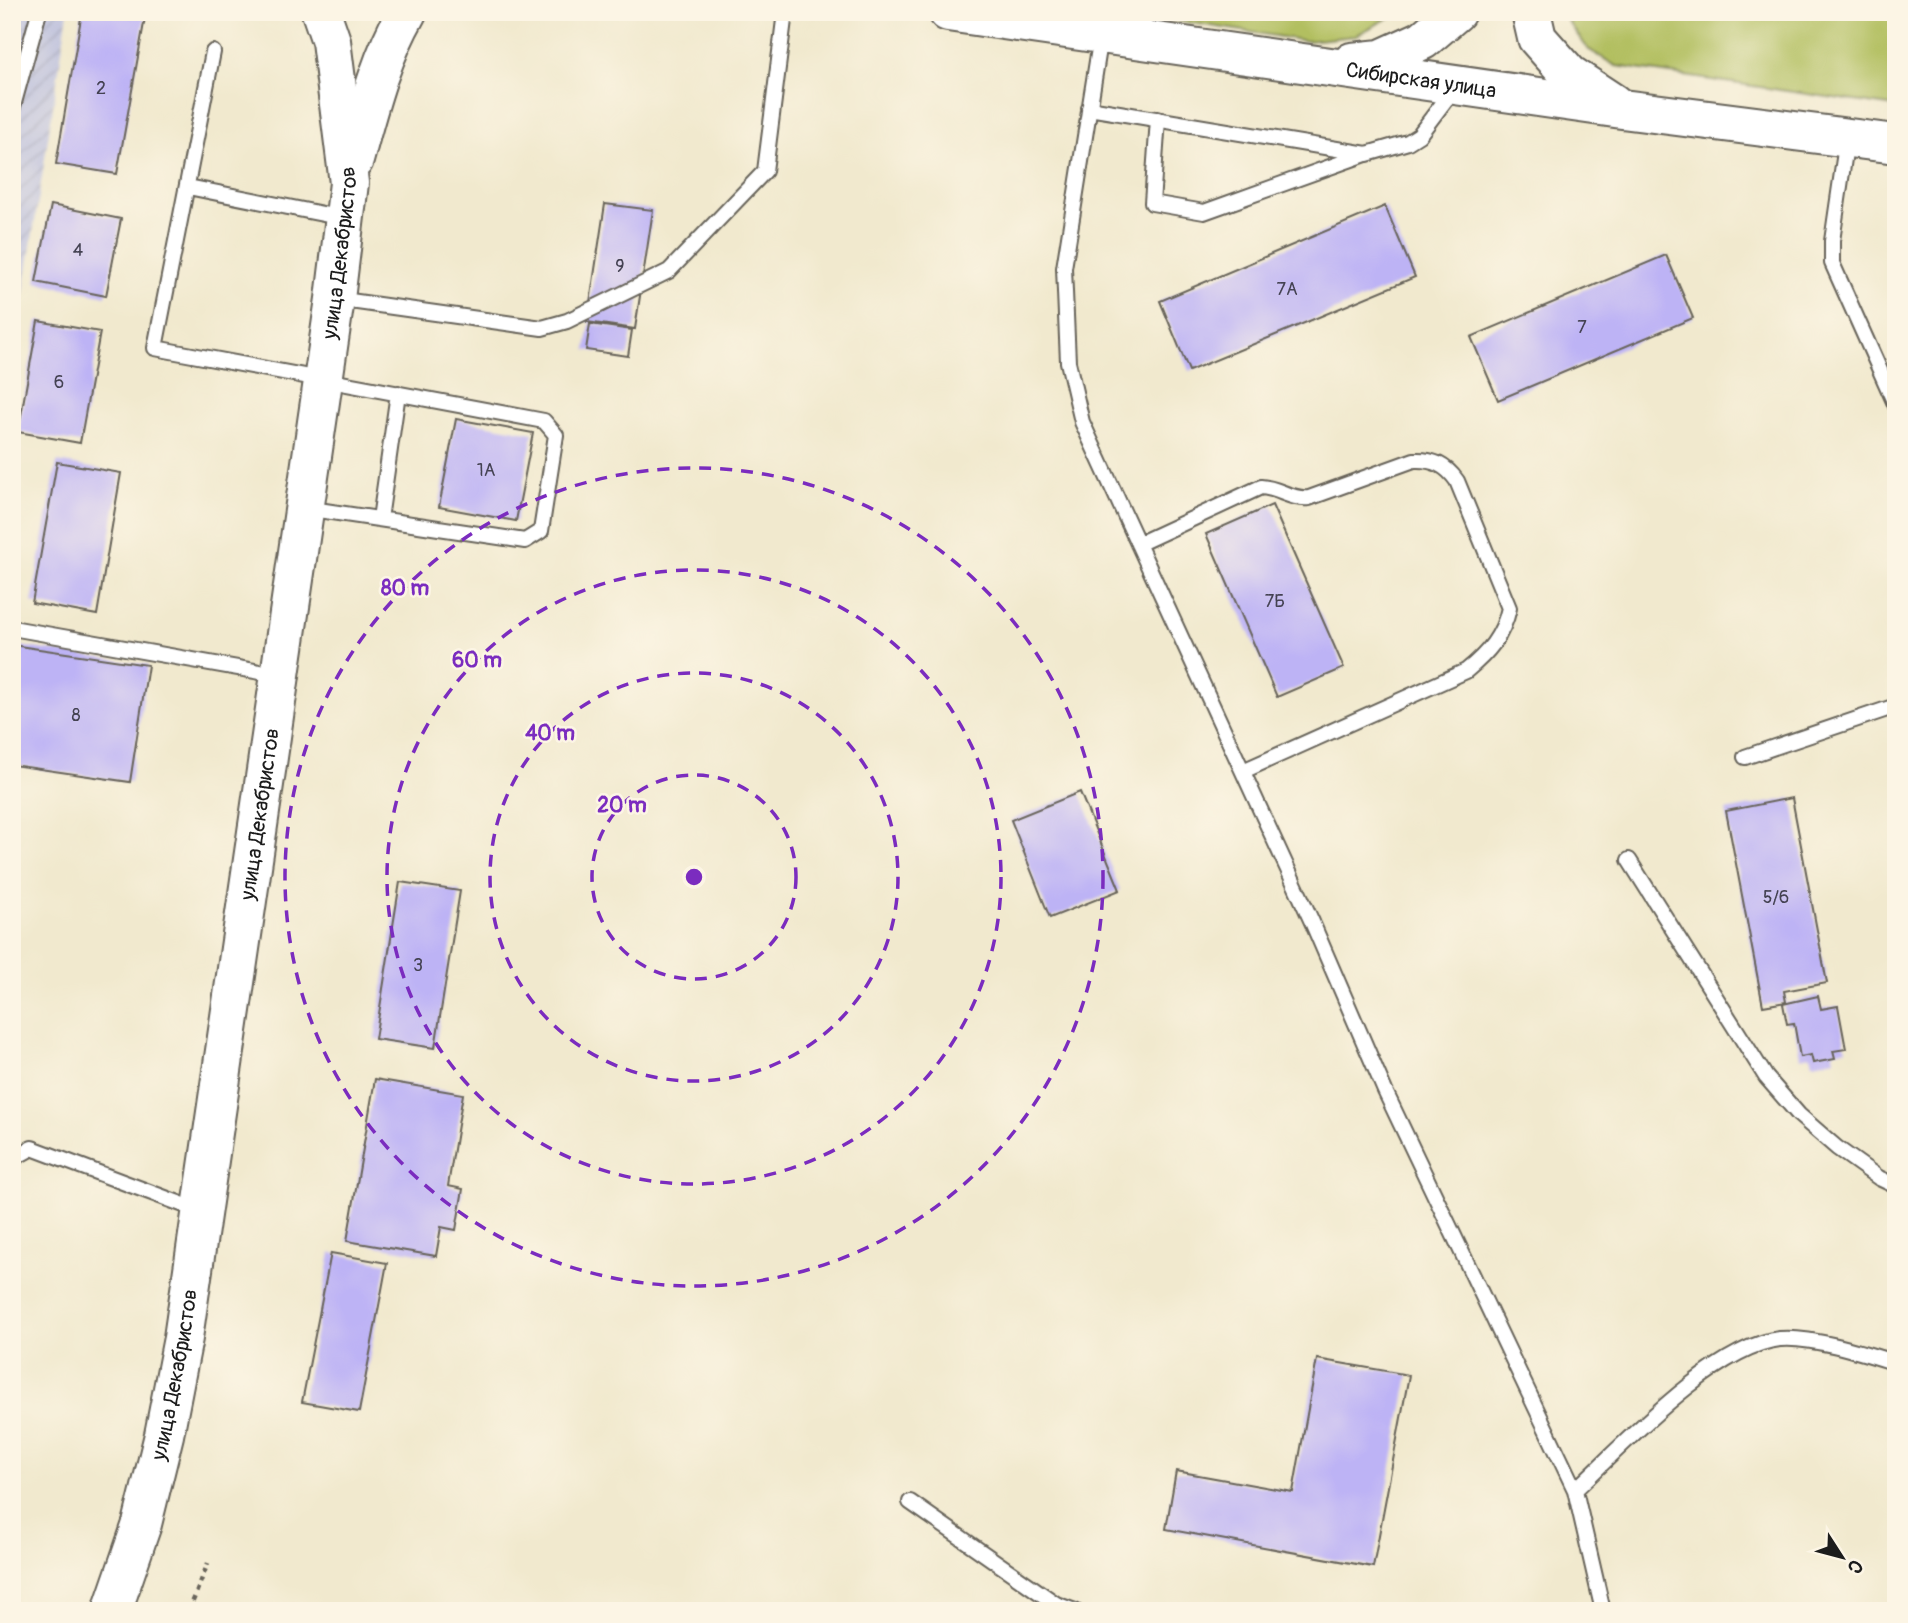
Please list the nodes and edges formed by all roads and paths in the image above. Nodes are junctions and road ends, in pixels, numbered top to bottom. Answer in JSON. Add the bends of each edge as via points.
{"nodes":[{"id":1,"x":39,"y":12,"type":"edge"},
{"id":2,"x":321,"y":12,"type":"edge"},
{"id":3,"x":407,"y":12,"type":"edge"},
{"id":4,"x":785,"y":12,"type":"edge"},
{"id":5,"x":948,"y":12,"type":"edge"},
{"id":6,"x":1456,"y":12,"type":"edge"},
{"id":7,"x":1531,"y":12,"type":"edge"},
{"id":8,"x":1101,"y":36,"type":"junction"},
{"id":9,"x":213,"y":52,"type":"dead end"},
{"id":10,"x":1322,"y":65,"type":"junction"},
{"id":11,"x":1456,"y":85,"type":"junction"},
{"id":12,"x":1089,"y":108,"type":"junction"},
{"id":13,"x":1622,"y":108,"type":"junction"},
{"id":14,"x":12,"y":110,"type":"edge"},
{"id":15,"x":1157,"y":119,"type":"junction"},
{"id":16,"x":1847,"y":137,"type":"junction"},
{"id":17,"x":1896,"y":144,"type":"edge"},
{"id":18,"x":1367,"y":153,"type":"junction"},
{"id":19,"x":188,"y":187,"type":"junction"},
{"id":20,"x":347,"y":200,"type":"junction"},
{"id":21,"x":335,"y":299,"type":"junction"},
{"id":22,"x":323,"y":380,"type":"junction"},
{"id":23,"x":398,"y":393,"type":"junction"},
{"id":24,"x":1896,"y":406,"type":"edge"},
{"id":25,"x":304,"y":508,"type":"junction"},
{"id":26,"x":380,"y":519,"type":"junction"},
{"id":27,"x":1138,"y":544,"type":"junction"},
{"id":28,"x":12,"y":628,"type":"edge"},
{"id":29,"x":279,"y":676,"type":"junction"},
{"id":30,"x":1896,"y":706,"type":"edge"},
{"id":31,"x":1745,"y":757,"type":"dead end"},
{"id":32,"x":1242,"y":771,"type":"junction"},
{"id":33,"x":1629,"y":860,"type":"dead end"},
{"id":34,"x":12,"y":1159,"type":"edge"},
{"id":35,"x":1896,"y":1186,"type":"edge"},
{"id":36,"x":200,"y":1212,"type":"junction"},
{"id":37,"x":1896,"y":1360,"type":"edge"},
{"id":38,"x":1575,"y":1490,"type":"junction"},
{"id":39,"x":910,"y":1503,"type":"dead end"},
{"id":40,"x":208,"y":1563,"type":"dead end"},
{"id":41,"x":111,"y":1611,"type":"edge"},
{"id":42,"x":190,"y":1611,"type":"edge"},
{"id":43,"x":1075,"y":1611,"type":"edge"},
{"id":44,"x":1603,"y":1611,"type":"edge"}],
"edges":[{"from":1,"to":14,"type":"lane"},
{"from":2,"to":20,"type":"main road","name":"улица Декабристов","via":[[331,41]]},
{"from":3,"to":20,"type":"main road","via":[[373,86]]},
{"from":4,"to":21,"type":"lane","via":[[765,171],[669,271],[567,321],[542,328]]},
{"from":5,"to":8,"type":"main road","name":"Сибирская улица"},
{"from":6,"to":10,"type":"main road","via":[[1423,40],[1381,59]]},
{"from":7,"to":13,"type":"main road","via":[[1537,38],[1569,74]]},
{"from":8,"to":10,"type":"main road","name":"Сибирская улица"},
{"from":8,"to":12,"type":"lane"},
{"from":9,"to":19,"type":"lane"},
{"from":10,"to":11,"type":"main road","name":"Сибирская улица"},
{"from":11,"to":13,"type":"main road","name":"Сибирская улица"},
{"from":11,"to":18,"type":"lane","via":[[1419,135]]},
{"from":12,"to":15,"type":"lane"},
{"from":12,"to":27,"type":"lane","via":[[1064,268],[1068,362],[1082,422]]},
{"from":13,"to":16,"type":"main road","name":"Сибирская улица"},
{"from":15,"to":18,"type":"lane"},
{"from":15,"to":18,"type":"lane","via":[[1152,203],[1204,212]]},
{"from":16,"to":17,"type":"main road","name":"Сибирская улица"},
{"from":16,"to":24,"type":"lane","via":[[1832,263]]},
{"from":19,"to":20,"type":"lane"},
{"from":19,"to":22,"type":"lane","via":[[155,348]]},
{"from":20,"to":21,"type":"main road","name":"улица Декабристов"},
{"from":21,"to":22,"type":"main road","name":"улица Декабристов"},
{"from":22,"to":23,"type":"lane"},
{"from":22,"to":25,"type":"main road","name":"улица Декабристов"},
{"from":23,"to":26,"type":"lane"},
{"from":23,"to":26,"type":"lane","via":[[544,421],[556,435],[541,531],[525,541]]},
{"from":25,"to":26,"type":"lane"},
{"from":25,"to":29,"type":"main road","name":"улица Декабристов"},
{"from":27,"to":32,"type":"lane"},
{"from":27,"to":32,"type":"lane","via":[[1261,487],[1292,498],[1309,498],[1414,460],[1431,460],[1457,481],[1509,608],[1500,638],[1466,671]]},
{"from":28,"to":29,"type":"lane"},
{"from":29,"to":36,"type":"main road","name":"улица Декабристов"},
{"from":30,"to":31,"type":"lane"},
{"from":32,"to":38,"type":"lane","via":[[1385,1091]]},
{"from":33,"to":35,"type":"lane","via":[[1766,1077],[1799,1115],[1837,1148]]},
{"from":34,"to":36,"type":"lane","via":[[32,1148]]},
{"from":36,"to":41,"type":"main road","name":"улица Декабристов","via":[[164,1435],[142,1524]]},
{"from":37,"to":38,"type":"lane","via":[[1818,1343],[1781,1339],[1758,1344],[1711,1368]]},
{"from":38,"to":44,"type":"lane"},
{"from":39,"to":43,"type":"lane","via":[[1056,1604]]},
{"from":40,"to":42,"type":"path"}]}
